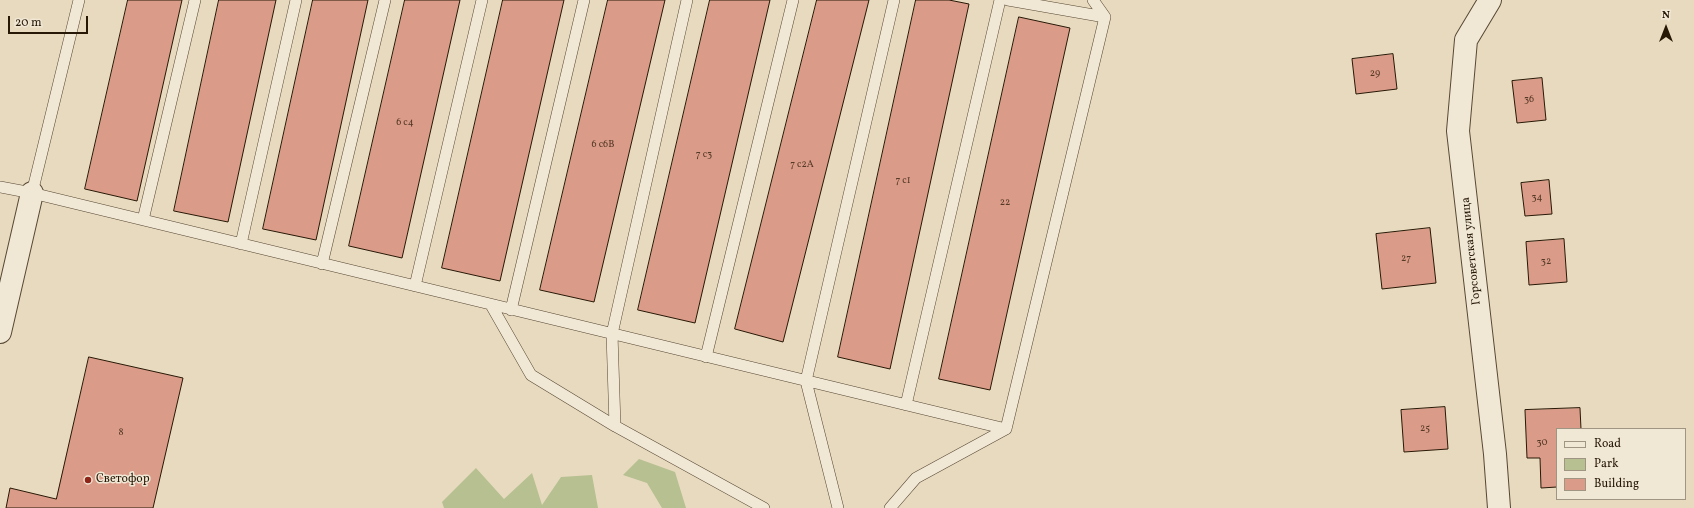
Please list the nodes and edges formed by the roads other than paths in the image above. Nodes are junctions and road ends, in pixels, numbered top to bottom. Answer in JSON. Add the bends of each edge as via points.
{"nodes":[{"id":1,"x":79,"y":0,"type":"edge"},
{"id":2,"x":195,"y":0,"type":"edge"},
{"id":3,"x":296,"y":0,"type":"edge"},
{"id":4,"x":385,"y":0,"type":"edge"},
{"id":5,"x":482,"y":0,"type":"edge"},
{"id":6,"x":584,"y":0,"type":"edge"},
{"id":7,"x":687,"y":0,"type":"edge"},
{"id":8,"x":792,"y":0,"type":"edge"},
{"id":9,"x":894,"y":0,"type":"edge"},
{"id":10,"x":1000,"y":0,"type":"edge"},
{"id":11,"x":1008,"y":0,"type":"edge"},
{"id":12,"x":1093,"y":0,"type":"edge"},
{"id":13,"x":1490,"y":0,"type":"edge"},
{"id":14,"x":1105,"y":17,"type":"junction"},
{"id":15,"x":0,"y":187,"type":"edge"},
{"id":16,"x":32,"y":193,"type":"junction"},
{"id":17,"x":143,"y":220,"type":"junction"},
{"id":18,"x":241,"y":244,"type":"junction"},
{"id":19,"x":322,"y":264,"type":"junction"},
{"id":20,"x":415,"y":286,"type":"junction"},
{"id":21,"x":491,"y":305,"type":"junction"},
{"id":22,"x":511,"y":310,"type":"junction"},
{"id":23,"x":0,"y":332,"type":"edge"},
{"id":24,"x":612,"y":334,"type":"junction"},
{"id":25,"x":706,"y":357,"type":"junction"},
{"id":26,"x":806,"y":381,"type":"junction"},
{"id":27,"x":906,"y":405,"type":"junction"},
{"id":28,"x":615,"y":426,"type":"junction"},
{"id":29,"x":1006,"y":429,"type":"junction"},
{"id":30,"x":764,"y":508,"type":"edge"},
{"id":31,"x":838,"y":508,"type":"edge"},
{"id":32,"x":890,"y":508,"type":"edge"},
{"id":33,"x":1499,"y":508,"type":"edge"}],
"edges":[{"from":1,"to":16,"type":"lane"},
{"from":2,"to":17,"type":"lane"},
{"from":3,"to":18,"type":"lane"},
{"from":4,"to":19,"type":"lane"},
{"from":5,"to":20,"type":"lane"},
{"from":6,"to":22,"type":"lane"},
{"from":7,"to":24,"type":"lane"},
{"from":8,"to":25,"type":"lane"},
{"from":9,"to":26,"type":"lane"},
{"from":10,"to":27,"type":"lane"},
{"from":11,"to":14,"type":"lane"},
{"from":12,"to":14,"type":"lane"},
{"from":13,"to":33,"type":"street","name":"Горсоветская улица","via":[[1466,40],[1458,131]]},
{"from":14,"to":29,"type":"lane"},
{"from":15,"to":16,"type":"lane"},
{"from":16,"to":17,"type":"lane"},
{"from":16,"to":23,"type":"street"},
{"from":17,"to":18,"type":"lane"},
{"from":18,"to":19,"type":"lane"},
{"from":19,"to":20,"type":"lane"},
{"from":20,"to":21,"type":"lane"},
{"from":21,"to":22,"type":"lane"},
{"from":21,"to":28,"type":"lane","via":[[531,375]]},
{"from":22,"to":24,"type":"lane"},
{"from":24,"to":25,"type":"lane"},
{"from":24,"to":28,"type":"lane"},
{"from":25,"to":26,"type":"lane"},
{"from":26,"to":27,"type":"lane"},
{"from":26,"to":31,"type":"lane"},
{"from":27,"to":29,"type":"lane"},
{"from":28,"to":30,"type":"lane"},
{"from":29,"to":32,"type":"lane","via":[[916,478]]}]}
